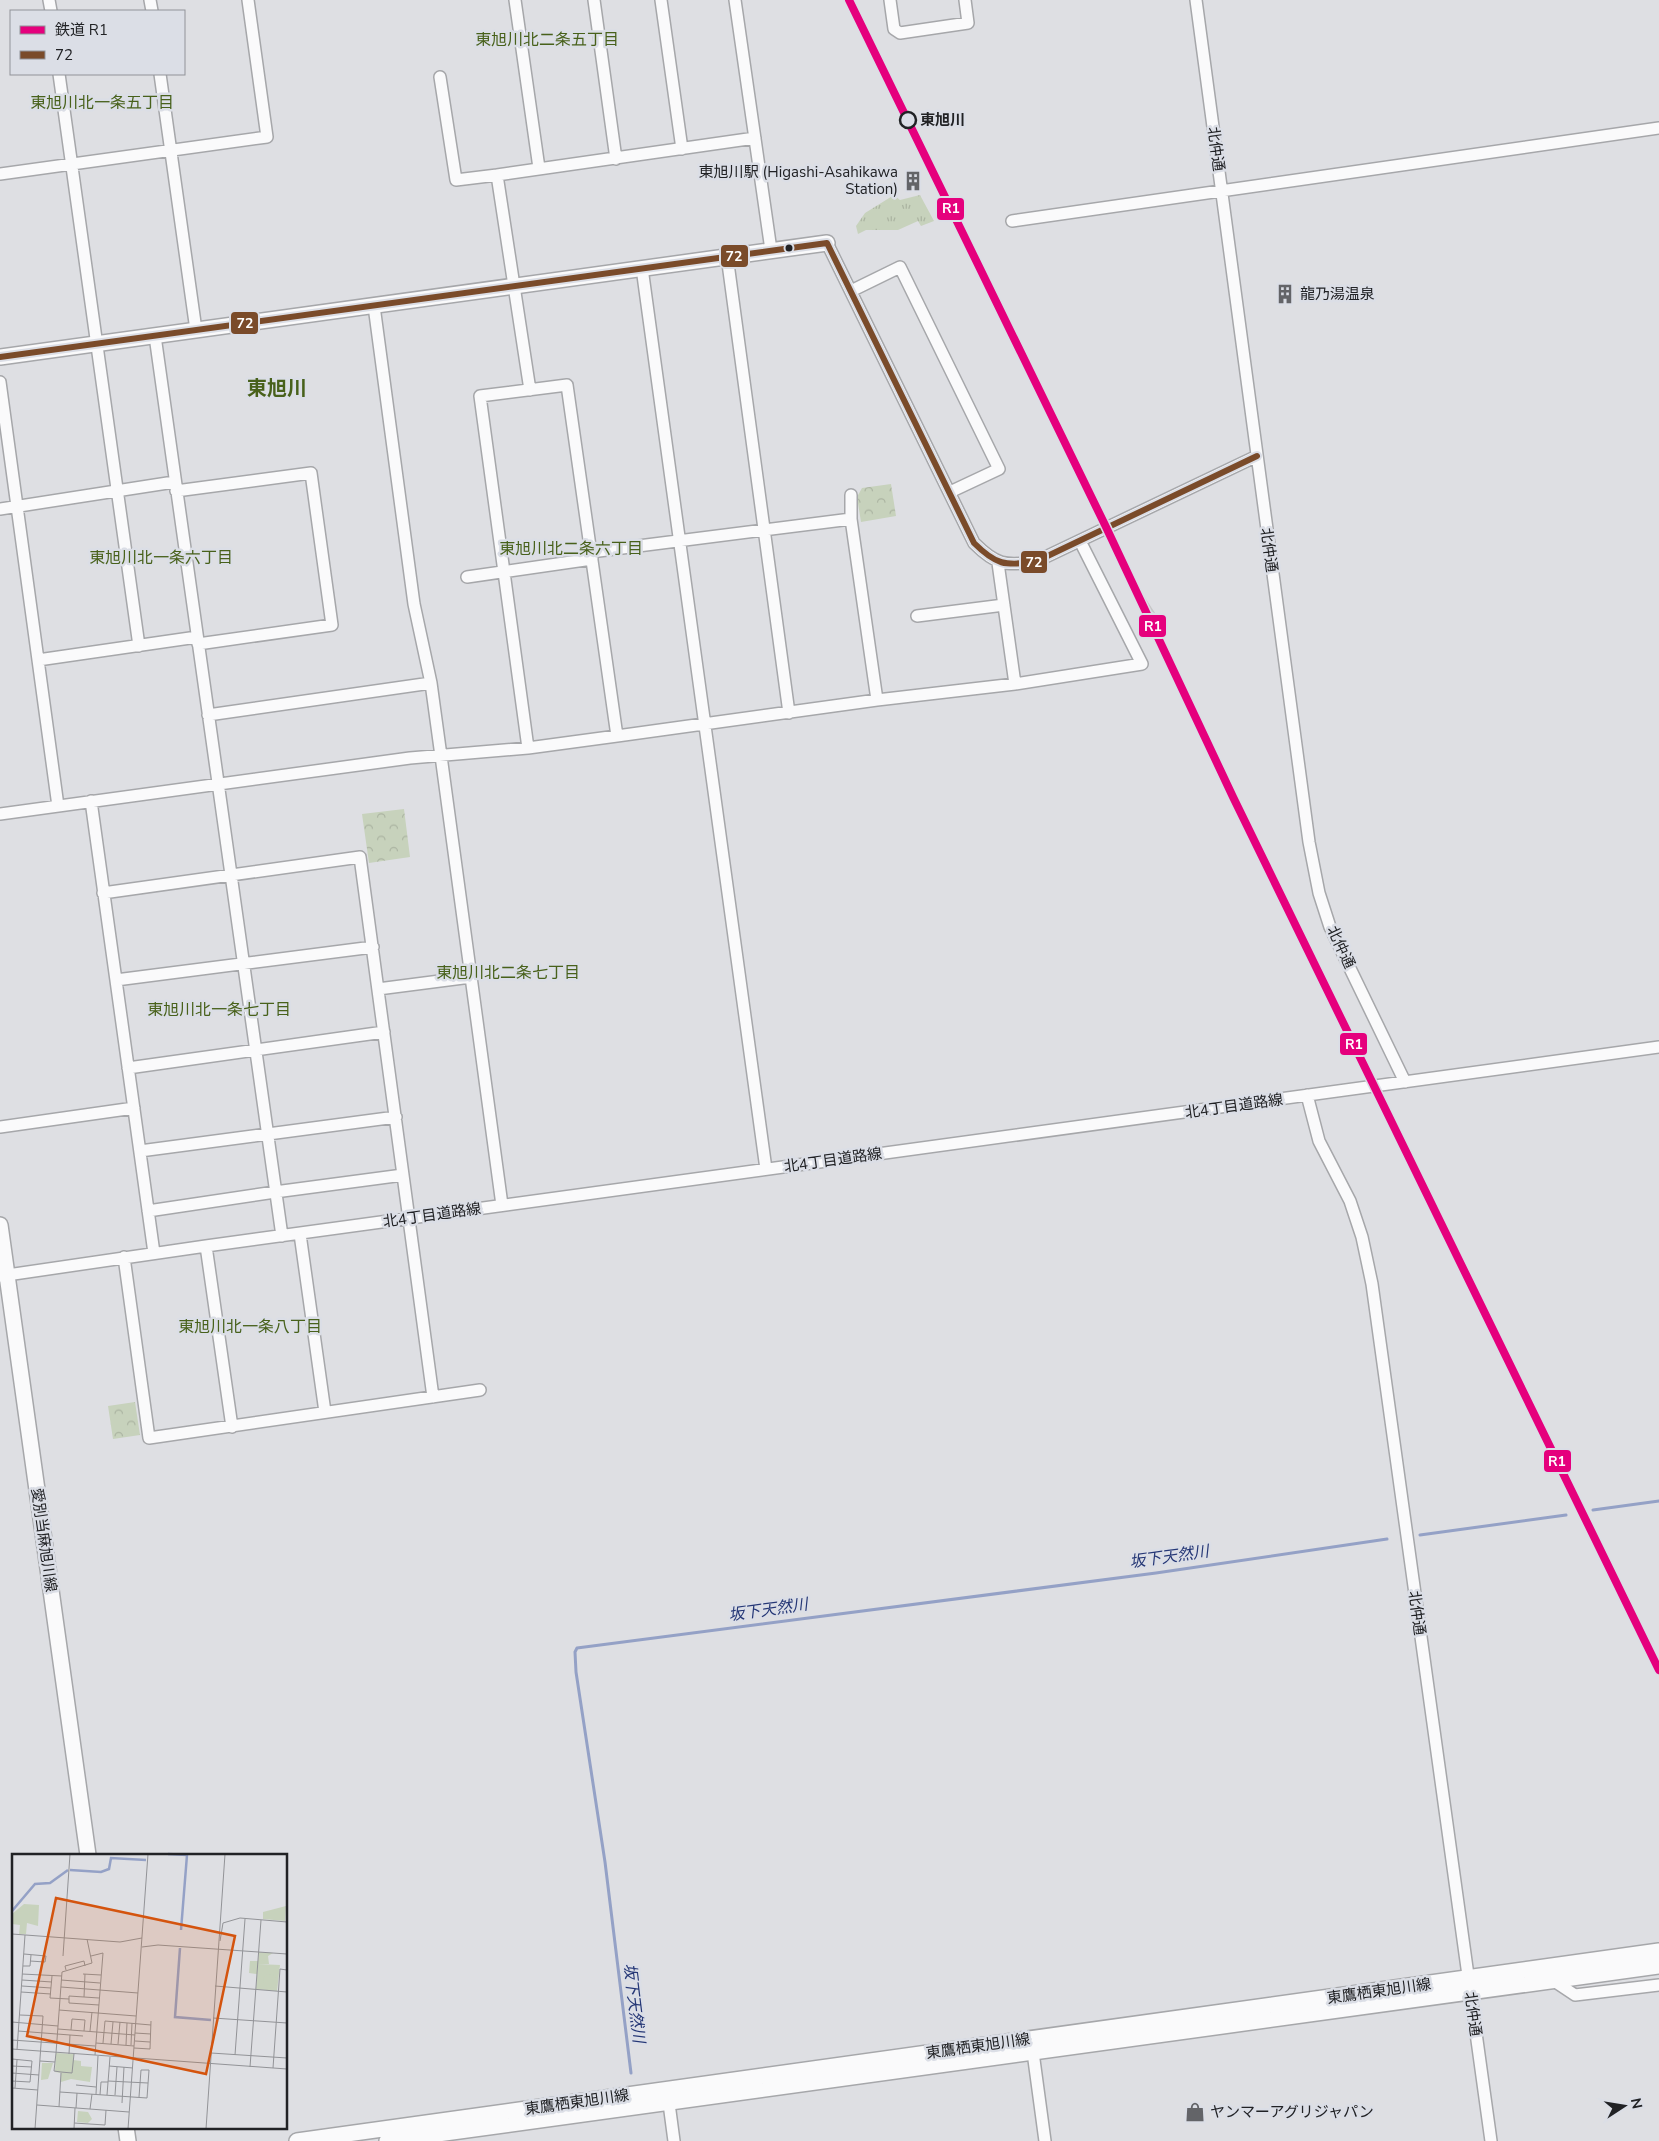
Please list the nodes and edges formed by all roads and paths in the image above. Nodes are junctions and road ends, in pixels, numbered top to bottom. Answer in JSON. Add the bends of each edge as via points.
{"nodes":[{"id":1,"x":248,"y":0,"type":"edge"},
{"id":2,"x":515,"y":0,"type":"edge"},
{"id":3,"x":594,"y":0,"type":"edge"},
{"id":4,"x":661,"y":0,"type":"edge"},
{"id":5,"x":735,"y":0,"type":"edge"},
{"id":6,"x":890,"y":0,"type":"edge"},
{"id":7,"x":965,"y":0,"type":"edge"},
{"id":8,"x":1196,"y":0,"type":"edge"},
{"id":9,"x":59,"y":75,"type":"edge"},
{"id":10,"x":160,"y":75,"type":"edge"},
{"id":11,"x":440,"y":77,"type":"dead end"},
{"id":12,"x":1659,"y":128,"type":"edge"},
{"id":13,"x":755,"y":138,"type":"junction"},
{"id":14,"x":682,"y":149,"type":"junction"},
{"id":15,"x":171,"y":150,"type":"junction"},
{"id":16,"x":616,"y":159,"type":"junction"},
{"id":17,"x":72,"y":165,"type":"junction"},
{"id":18,"x":538,"y":168,"type":"junction"},
{"id":19,"x":0,"y":174,"type":"edge"},
{"id":20,"x":497,"y":175,"type":"junction"},
{"id":21,"x":1221,"y":190,"type":"junction"},
{"id":22,"x":1012,"y":221,"type":"dead end"},
{"id":23,"x":827,"y":243,"type":"joint"},
{"id":24,"x":771,"y":250,"type":"junction"},
{"id":25,"x":727,"y":256,"type":"junction"},
{"id":26,"x":642,"y":268,"type":"junction"},
{"id":27,"x":516,"y":286,"type":"junction"},
{"id":28,"x":851,"y":291,"type":"junction"},
{"id":29,"x":374,"y":306,"type":"junction"},
{"id":30,"x":196,"y":330,"type":"junction"},
{"id":31,"x":155,"y":336,"type":"junction"},
{"id":32,"x":97,"y":344,"type":"junction"},
{"id":33,"x":0,"y":358,"type":"edge"},
{"id":34,"x":0,"y":382,"type":"edge"},
{"id":35,"x":530,"y":390,"type":"junction"},
{"id":36,"x":1256,"y":456,"type":"junction"},
{"id":37,"x":175,"y":487,"type":"junction"},
{"id":38,"x":118,"y":491,"type":"junction"},
{"id":39,"x":950,"y":492,"type":"junction"},
{"id":40,"x":851,"y":494,"type":"dead end"},
{"id":41,"x":17,"y":506,"type":"junction"},
{"id":42,"x":0,"y":509,"type":"edge"},
{"id":43,"x":851,"y":519,"type":"junction"},
{"id":44,"x":765,"y":530,"type":"junction"},
{"id":45,"x":1080,"y":541,"type":"junction"},
{"id":46,"x":677,"y":542,"type":"junction"},
{"id":47,"x":592,"y":556,"type":"junction"},
{"id":48,"x":998,"y":563,"type":"junction"},
{"id":49,"x":505,"y":572,"type":"junction"},
{"id":50,"x":467,"y":577,"type":"dead end"},
{"id":51,"x":1004,"y":605,"type":"junction"},
{"id":52,"x":917,"y":616,"type":"dead end"},
{"id":53,"x":197,"y":640,"type":"junction"},
{"id":54,"x":139,"y":646,"type":"junction"},
{"id":55,"x":38,"y":660,"type":"junction"},
{"id":56,"x":431,"y":683,"type":"junction"},
{"id":57,"x":1016,"y":684,"type":"junction"},
{"id":58,"x":877,"y":700,"type":"junction"},
{"id":59,"x":789,"y":713,"type":"junction"},
{"id":60,"x":208,"y":715,"type":"junction"},
{"id":61,"x":705,"y":724,"type":"junction"},
{"id":62,"x":617,"y":736,"type":"junction"},
{"id":63,"x":528,"y":748,"type":"junction"},
{"id":64,"x":441,"y":756,"type":"junction"},
{"id":65,"x":218,"y":783,"type":"junction"},
{"id":66,"x":90,"y":802,"type":"junction"},
{"id":67,"x":58,"y":806,"type":"junction"},
{"id":68,"x":0,"y":814,"type":"edge"},
{"id":69,"x":231,"y":876,"type":"junction"},
{"id":70,"x":104,"y":893,"type":"junction"},
{"id":71,"x":373,"y":947,"type":"junction"},
{"id":72,"x":244,"y":963,"type":"junction"},
{"id":73,"x":471,"y":977,"type":"junction"},
{"id":74,"x":116,"y":980,"type":"junction"},
{"id":75,"x":378,"y":988,"type":"junction"},
{"id":76,"x":384,"y":1032,"type":"junction"},
{"id":77,"x":1659,"y":1047,"type":"edge"},
{"id":78,"x":255,"y":1050,"type":"junction"},
{"id":79,"x":128,"y":1068,"type":"junction"},
{"id":80,"x":1405,"y":1082,"type":"junction"},
{"id":81,"x":1308,"y":1095,"type":"junction"},
{"id":82,"x":134,"y":1108,"type":"junction"},
{"id":83,"x":396,"y":1118,"type":"junction"},
{"id":84,"x":0,"y":1127,"type":"edge"},
{"id":85,"x":266,"y":1133,"type":"junction"},
{"id":86,"x":140,"y":1151,"type":"junction"},
{"id":87,"x":766,"y":1169,"type":"junction"},
{"id":88,"x":403,"y":1175,"type":"junction"},
{"id":89,"x":275,"y":1192,"type":"junction"},
{"id":90,"x":502,"y":1206,"type":"junction"},
{"id":91,"x":148,"y":1211,"type":"junction"},
{"id":92,"x":408,"y":1218,"type":"junction"},
{"id":93,"x":0,"y":1225,"type":"edge"},
{"id":94,"x":300,"y":1234,"type":"junction"},
{"id":95,"x":282,"y":1236,"type":"junction"},
{"id":96,"x":206,"y":1246,"type":"junction"},
{"id":97,"x":154,"y":1253,"type":"junction"},
{"id":98,"x":124,"y":1258,"type":"junction"},
{"id":99,"x":3,"y":1276,"type":"edge"},
{"id":100,"x":480,"y":1390,"type":"dead end"},
{"id":101,"x":433,"y":1397,"type":"junction"},
{"id":102,"x":326,"y":1412,"type":"junction"},
{"id":103,"x":232,"y":1426,"type":"junction"},
{"id":104,"x":88,"y":1854,"type":"edge"},
{"id":105,"x":1659,"y":1952,"type":"edge"},
{"id":106,"x":1659,"y":1966,"type":"edge"},
{"id":107,"x":1554,"y":1981,"type":"junction"},
{"id":108,"x":1469,"y":1985,"type":"junction"},
{"id":109,"x":1659,"y":1985,"type":"edge"},
{"id":110,"x":1032,"y":2045,"type":"junction"},
{"id":111,"x":668,"y":2096,"type":"junction"},
{"id":112,"x":126,"y":2128,"type":"edge"},
{"id":113,"x":128,"y":2141,"type":"edge"},
{"id":114,"x":297,"y":2141,"type":"edge"},
{"id":115,"x":387,"y":2141,"type":"edge"},
{"id":116,"x":674,"y":2141,"type":"edge"},
{"id":117,"x":1045,"y":2141,"type":"edge"},
{"id":118,"x":1490,"y":2141,"type":"edge"}],
"edges":[{"from":1,"to":15,"type":"street","via":[[267,137]]},
{"from":2,"to":18,"type":"street"},
{"from":3,"to":16,"type":"street"},
{"from":4,"to":14,"type":"street"},
{"from":5,"to":13,"type":"street"},
{"from":6,"to":7,"type":"street","via":[[894,29],[900,33],[968,23]]},
{"from":8,"to":21,"type":"street","name":"北仲通"},
{"from":9,"to":17,"type":"street"},
{"from":10,"to":15,"type":"street"},
{"from":11,"to":20,"type":"street","via":[[456,180]]},
{"from":12,"to":21,"type":"street"},
{"from":13,"to":14,"type":"street"},
{"from":13,"to":24,"type":"street"},
{"from":14,"to":16,"type":"street"},
{"from":15,"to":17,"type":"street"},
{"from":15,"to":30,"type":"street"},
{"from":16,"to":18,"type":"street"},
{"from":17,"to":19,"type":"street"},
{"from":17,"to":32,"type":"street"},
{"from":18,"to":20,"type":"street"},
{"from":20,"to":27,"type":"street"},
{"from":21,"to":22,"type":"street"},
{"from":21,"to":36,"type":"street","name":"北仲通"},
{"from":23,"to":24,"type":"main road"},
{"from":23,"to":28,"type":"street"},
{"from":24,"to":25,"type":"main road"},
{"from":25,"to":26,"type":"main road"},
{"from":25,"to":44,"type":"street"},
{"from":26,"to":27,"type":"main road"},
{"from":26,"to":46,"type":"street"},
{"from":27,"to":29,"type":"main road"},
{"from":27,"to":35,"type":"street"},
{"from":28,"to":39,"type":"street"},
{"from":28,"to":39,"type":"street","via":[[900,267],[998,469]]},
{"from":29,"to":30,"type":"main road"},
{"from":29,"to":56,"type":"street","via":[[414,604]]},
{"from":30,"to":31,"type":"main road"},
{"from":31,"to":32,"type":"main road"},
{"from":31,"to":37,"type":"street"},
{"from":32,"to":33,"type":"main road"},
{"from":32,"to":38,"type":"street"},
{"from":34,"to":41,"type":"street"},
{"from":35,"to":47,"type":"street","via":[[567,385]]},
{"from":35,"to":49,"type":"street","via":[[480,396]]},
{"from":36,"to":45,"type":"street"},
{"from":36,"to":80,"type":"street","name":"北仲通","via":[[1309,842],[1319,893],[1330,927]]},
{"from":37,"to":38,"type":"street"},
{"from":37,"to":53,"type":"street"},
{"from":37,"to":53,"type":"street","via":[[311,473],[332,625]]},
{"from":38,"to":41,"type":"street"},
{"from":38,"to":54,"type":"street"},
{"from":39,"to":48,"type":"street","via":[[974,543]]},
{"from":40,"to":43,"type":"street"},
{"from":41,"to":42,"type":"street"},
{"from":41,"to":55,"type":"street"},
{"from":43,"to":44,"type":"street"},
{"from":43,"to":58,"type":"street"},
{"from":44,"to":46,"type":"street"},
{"from":44,"to":59,"type":"street"},
{"from":45,"to":48,"type":"street","via":[[1035,562]]},
{"from":45,"to":57,"type":"street","via":[[1142,664]]},
{"from":46,"to":47,"type":"street"},
{"from":46,"to":61,"type":"street"},
{"from":47,"to":49,"type":"street"},
{"from":47,"to":62,"type":"street"},
{"from":48,"to":51,"type":"street"},
{"from":49,"to":50,"type":"street"},
{"from":49,"to":63,"type":"street"},
{"from":51,"to":52,"type":"street"},
{"from":51,"to":57,"type":"street"},
{"from":53,"to":54,"type":"street"},
{"from":53,"to":60,"type":"street"},
{"from":54,"to":55,"type":"street"},
{"from":55,"to":67,"type":"street"},
{"from":56,"to":60,"type":"street"},
{"from":56,"to":64,"type":"street"},
{"from":57,"to":58,"type":"street"},
{"from":58,"to":59,"type":"street"},
{"from":59,"to":61,"type":"street"},
{"from":60,"to":65,"type":"street"},
{"from":61,"to":62,"type":"street"},
{"from":61,"to":87,"type":"street"},
{"from":62,"to":63,"type":"street"},
{"from":63,"to":64,"type":"street"},
{"from":64,"to":65,"type":"street"},
{"from":64,"to":73,"type":"street"},
{"from":65,"to":66,"type":"street"},
{"from":65,"to":69,"type":"street"},
{"from":66,"to":67,"type":"street"},
{"from":66,"to":70,"type":"street"},
{"from":67,"to":68,"type":"street"},
{"from":69,"to":70,"type":"street"},
{"from":69,"to":71,"type":"street","via":[[360,857]]},
{"from":69,"to":72,"type":"street"},
{"from":70,"to":74,"type":"street"},
{"from":71,"to":72,"type":"street"},
{"from":71,"to":75,"type":"street"},
{"from":72,"to":74,"type":"street"},
{"from":72,"to":78,"type":"street"},
{"from":73,"to":75,"type":"street"},
{"from":73,"to":90,"type":"street"},
{"from":74,"to":79,"type":"street"},
{"from":75,"to":76,"type":"street"},
{"from":76,"to":78,"type":"street"},
{"from":76,"to":83,"type":"street"},
{"from":77,"to":80,"type":"street","name":"北4丁目道路線"},
{"from":78,"to":79,"type":"street"},
{"from":78,"to":85,"type":"street"},
{"from":79,"to":82,"type":"street"},
{"from":80,"to":81,"type":"street","name":"北4丁目道路線"},
{"from":81,"to":87,"type":"street","name":"北4丁目道路線"},
{"from":81,"to":108,"type":"street","name":"北仲通","via":[[1318,1140],[1350,1201],[1372,1284]]},
{"from":82,"to":84,"type":"street"},
{"from":82,"to":86,"type":"street"},
{"from":83,"to":85,"type":"street"},
{"from":83,"to":88,"type":"street"},
{"from":85,"to":86,"type":"street"},
{"from":85,"to":89,"type":"street"},
{"from":86,"to":91,"type":"street"},
{"from":87,"to":90,"type":"street","name":"北4丁目道路線"},
{"from":88,"to":89,"type":"street"},
{"from":88,"to":92,"type":"street"},
{"from":89,"to":91,"type":"street"},
{"from":89,"to":95,"type":"street"},
{"from":90,"to":92,"type":"street","name":"北4丁目道路線"},
{"from":91,"to":97,"type":"street"},
{"from":92,"to":94,"type":"street","name":"北4丁目道路線"},
{"from":92,"to":101,"type":"street"},
{"from":93,"to":99,"type":"main road","name":"愛別当麻旭川線"},
{"from":94,"to":95,"type":"street","name":"北4丁目道路線"},
{"from":94,"to":102,"type":"street"},
{"from":95,"to":96,"type":"street","name":"北4丁目道路線"},
{"from":96,"to":97,"type":"street","name":"北4丁目道路線"},
{"from":96,"to":103,"type":"street"},
{"from":97,"to":98,"type":"street","name":"北4丁目道路線"},
{"from":98,"to":99,"type":"street","name":"北4丁目道路線"},
{"from":98,"to":103,"type":"street","via":[[148,1438]]},
{"from":99,"to":104,"type":"main road","name":"愛別当麻旭川線"},
{"from":100,"to":101,"type":"street"},
{"from":101,"to":102,"type":"street"},
{"from":102,"to":103,"type":"street"},
{"from":105,"to":108,"type":"main road","name":"東鷹栖東旭川線","via":[[1547,1966]]},
{"from":106,"to":107,"type":"main road","name":"東鷹栖東旭川線"},
{"from":107,"to":108,"type":"main road","name":"東鷹栖東旭川線"},
{"from":107,"to":109,"type":"street","via":[[1575,1995]]},
{"from":108,"to":110,"type":"main road","name":"東鷹栖東旭川線"},
{"from":108,"to":118,"type":"street","name":"北仲通"},
{"from":110,"to":111,"type":"main road","name":"東鷹栖東旭川線"},
{"from":110,"to":117,"type":"street"},
{"from":111,"to":114,"type":"main road","name":"東鷹栖東旭川線"},
{"from":111,"to":115,"type":"main road","name":"東鷹栖東旭川線"},
{"from":111,"to":116,"type":"street"},
{"from":112,"to":113,"type":"main road"}]}
